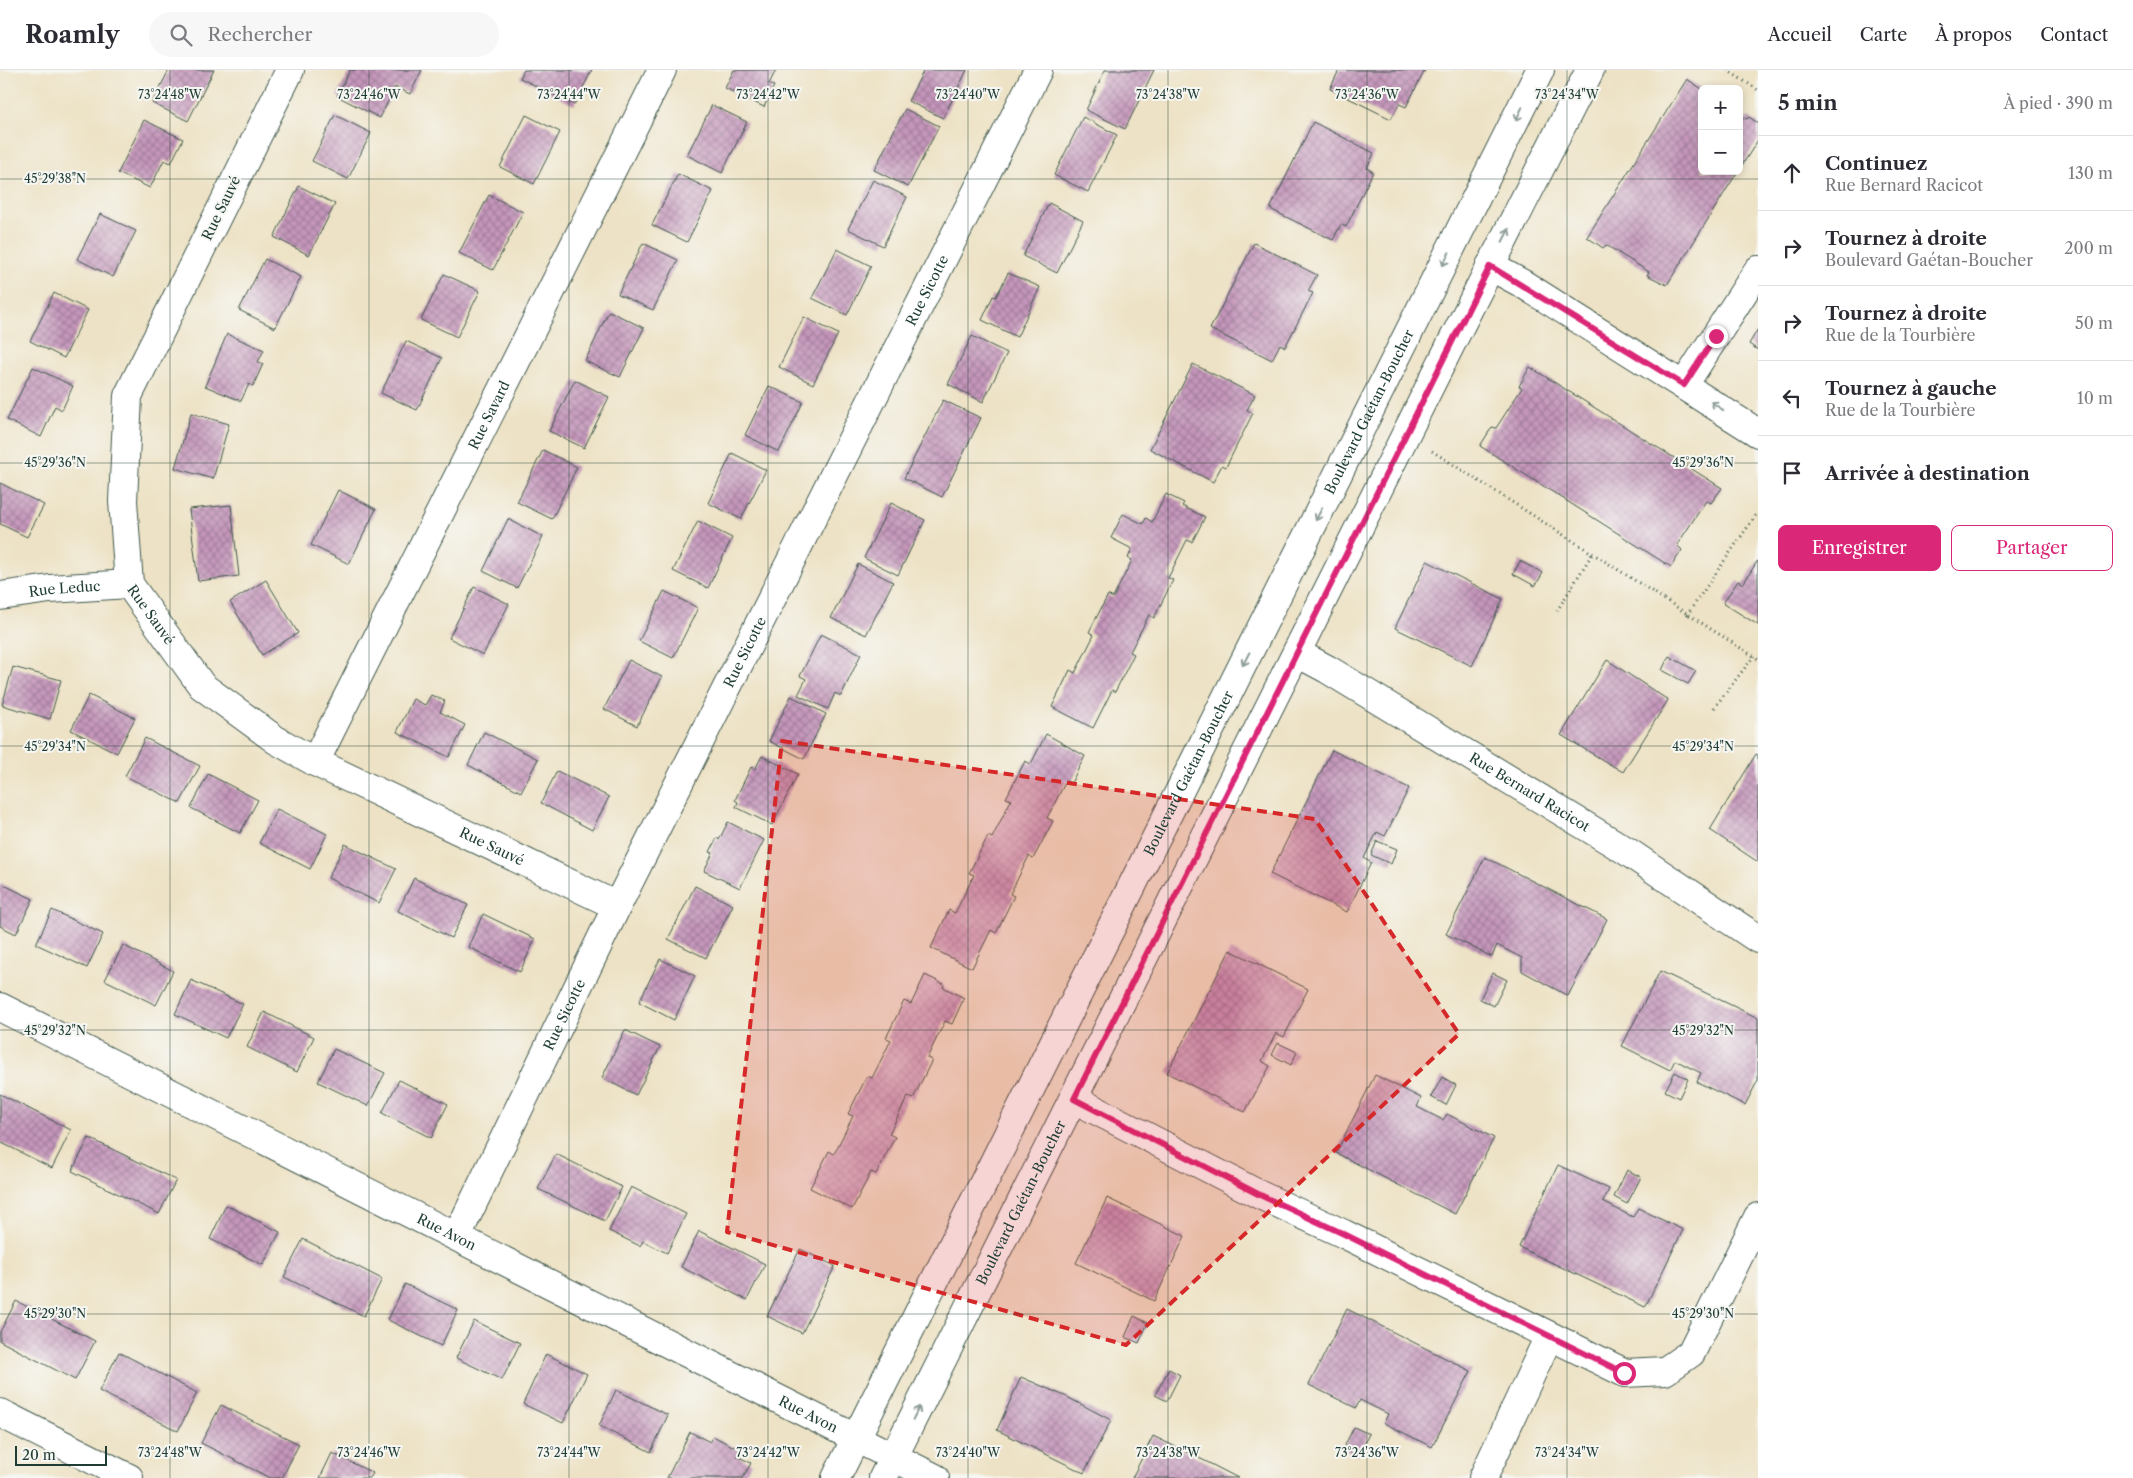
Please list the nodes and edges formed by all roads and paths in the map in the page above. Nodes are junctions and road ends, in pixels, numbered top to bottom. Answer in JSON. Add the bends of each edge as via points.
{"nodes":[{"id":1,"x":290,"y":70,"type":"edge"},
{"id":2,"x":662,"y":70,"type":"edge"},
{"id":3,"x":1038,"y":70,"type":"edge"},
{"id":4,"x":1540,"y":70,"type":"edge"},
{"id":5,"x":1590,"y":70,"type":"edge"},
{"id":6,"x":1727,"y":70,"type":"edge"},
{"id":7,"x":1758,"y":90,"type":"edge"},
{"id":8,"x":1490,"y":266,"type":"junction"},
{"id":9,"x":1758,"y":270,"type":"edge"},
{"id":10,"x":1684,"y":385,"type":"junction"},
{"id":11,"x":1758,"y":432,"type":"edge"},
{"id":12,"x":1432,"y":451,"type":"dead end"},
{"id":13,"x":1758,"y":512,"type":"edge"},
{"id":14,"x":1592,"y":554,"type":"junction"},
{"id":15,"x":129,"y":584,"type":"junction"},
{"id":16,"x":0,"y":596,"type":"edge"},
{"id":17,"x":1557,"y":611,"type":"dead end"},
{"id":18,"x":1687,"y":615,"type":"junction"},
{"id":19,"x":1297,"y":653,"type":"junction"},
{"id":20,"x":1754,"y":656,"type":"junction"},
{"id":21,"x":1758,"y":659,"type":"edge"},
{"id":22,"x":1714,"y":708,"type":"dead end"},
{"id":23,"x":315,"y":762,"type":"junction"},
{"id":24,"x":617,"y":906,"type":"junction"},
{"id":25,"x":1758,"y":939,"type":"edge"},
{"id":26,"x":0,"y":1007,"type":"edge"},
{"id":27,"x":1074,"y":1099,"type":"junction"},
{"id":28,"x":1758,"y":1217,"type":"edge"},
{"id":29,"x":457,"y":1236,"type":"junction"},
{"id":30,"x":1549,"y":1336,"type":"junction"},
{"id":31,"x":0,"y":1413,"type":"edge"},
{"id":32,"x":856,"y":1438,"type":"junction"},
{"id":33,"x":889,"y":1467,"type":"edge"},
{"id":34,"x":129,"y":1478,"type":"edge"},
{"id":35,"x":836,"y":1478,"type":"edge"},
{"id":36,"x":935,"y":1478,"type":"edge"},
{"id":37,"x":1483,"y":1478,"type":"edge"}],
"edges":[{"from":1,"to":15,"type":"street","name":"Rue Sauvé","via":[[128,396],[123,501]]},
{"from":2,"to":23,"type":"street","name":"Rue Savard"},
{"from":3,"to":24,"type":"street","name":"Rue Sicotte"},
{"from":4,"to":32,"type":"street","name":"Boulevard Gaétan-Boucher","one_way":true},
{"from":8,"to":5,"type":"street","name":"Boulevard Gaétan-Boucher","one_way":true},
{"from":6,"to":7,"type":"path"},
{"from":8,"to":10,"type":"street"},
{"from":8,"to":19,"type":"street","name":"Boulevard Gaétan-Boucher"},
{"from":9,"to":10,"type":"street"},
{"from":11,"to":10,"type":"street","one_way":true},
{"from":12,"to":14,"type":"path"},
{"from":13,"to":18,"type":"path"},
{"from":14,"to":17,"type":"path"},
{"from":14,"to":18,"type":"path"},
{"from":15,"to":16,"type":"street","name":"Rue Leduc"},
{"from":15,"to":23,"type":"street","name":"Rue Sauvé","via":[[202,686],[276,740]]},
{"from":18,"to":20,"type":"path"},
{"from":19,"to":25,"type":"street","name":"Rue Bernard Racicot","via":[[1625,850]]},
{"from":19,"to":27,"type":"street","name":"Boulevard Gaétan-Boucher"},
{"from":20,"to":21,"type":"path"},
{"from":20,"to":22,"type":"path"},
{"from":23,"to":24,"type":"street","name":"Rue Sauvé"},
{"from":24,"to":29,"type":"street","name":"Rue Sicotte"},
{"from":26,"to":29,"type":"street","name":"Rue Avon"},
{"from":27,"to":30,"type":"street","via":[[1260,1195]]},
{"from":33,"to":27,"type":"street","name":"Boulevard Gaétan-Boucher","one_way":true},
{"from":28,"to":30,"type":"street","via":[[1691,1353],[1665,1371],[1624,1373]]},
{"from":29,"to":32,"type":"street","name":"Rue Avon"},
{"from":30,"to":37,"type":"street"},
{"from":31,"to":34,"type":"street"},
{"from":32,"to":33,"type":"street","name":"Rue Avon"},
{"from":32,"to":35,"type":"street","name":"Boulevard Gaétan-Boucher"},
{"from":33,"to":36,"type":"street","name":"Rue Avon"}]}
